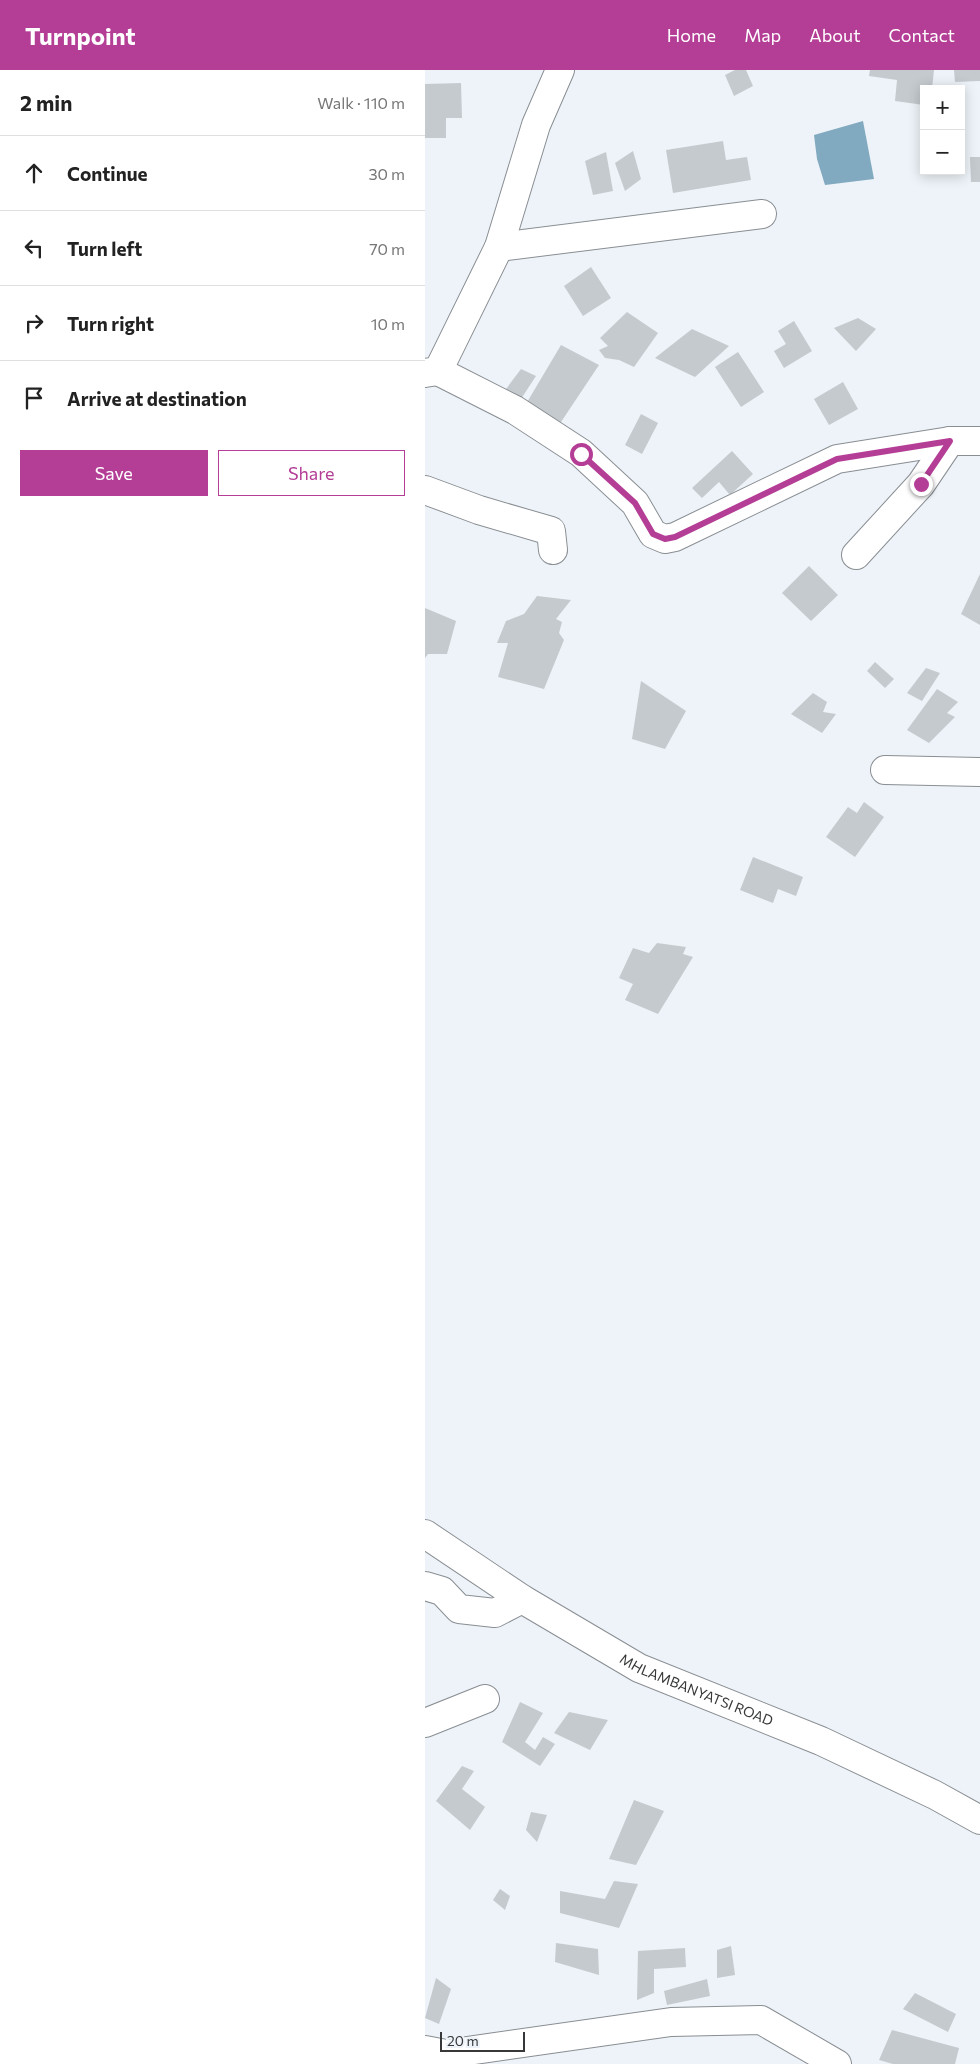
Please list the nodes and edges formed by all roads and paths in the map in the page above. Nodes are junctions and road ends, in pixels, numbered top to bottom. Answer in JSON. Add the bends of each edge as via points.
{"nodes":[{"id":1,"x":560,"y":70,"type":"edge"},
{"id":2,"x":762,"y":214,"type":"dead end"},
{"id":3,"x":499,"y":247,"type":"junction"},
{"id":4,"x":431,"y":372,"type":"edge"},
{"id":5,"x":950,"y":441,"type":"junction"},
{"id":6,"x":980,"y":441,"type":"edge"},
{"id":7,"x":425,"y":490,"type":"edge"},
{"id":8,"x":553,"y":550,"type":"dead end"},
{"id":9,"x":856,"y":555,"type":"dead end"},
{"id":10,"x":885,"y":770,"type":"dead end"},
{"id":11,"x":980,"y":772,"type":"edge"},
{"id":12,"x":425,"y":1534,"type":"edge"},
{"id":13,"x":425,"y":1586,"type":"edge"},
{"id":14,"x":522,"y":1599,"type":"junction"},
{"id":15,"x":485,"y":1699,"type":"dead end"},
{"id":16,"x":425,"y":1722,"type":"edge"},
{"id":17,"x":980,"y":1820,"type":"edge"},
{"id":18,"x":425,"y":2050,"type":"edge"},
{"id":19,"x":837,"y":2064,"type":"edge"}],
"edges":[{"from":1,"to":3,"type":"street","via":[[536,125]]},
{"from":2,"to":3,"type":"street"},
{"from":3,"to":4,"type":"street"},
{"from":4,"to":5,"type":"street","via":[[515,410],[581,454],[635,503],[653,534],[665,539],[837,459]]},
{"from":5,"to":6,"type":"street"},
{"from":5,"to":9,"type":"street","via":[[921,484]]},
{"from":7,"to":8,"type":"street","via":[[551,532]]},
{"from":10,"to":11,"type":"street"},
{"from":12,"to":14,"type":"street","name":"MHLAMBANYATSI ROAD"},
{"from":13,"to":14,"type":"street","via":[[442,1591],[459,1609],[495,1613]]},
{"from":14,"to":17,"type":"street","name":"MHLAMBANYATSI ROAD","via":[[639,1668],[821,1741]]},
{"from":15,"to":16,"type":"street"},
{"from":18,"to":19,"type":"street","via":[[446,2054],[671,2022],[761,2020]]}]}
